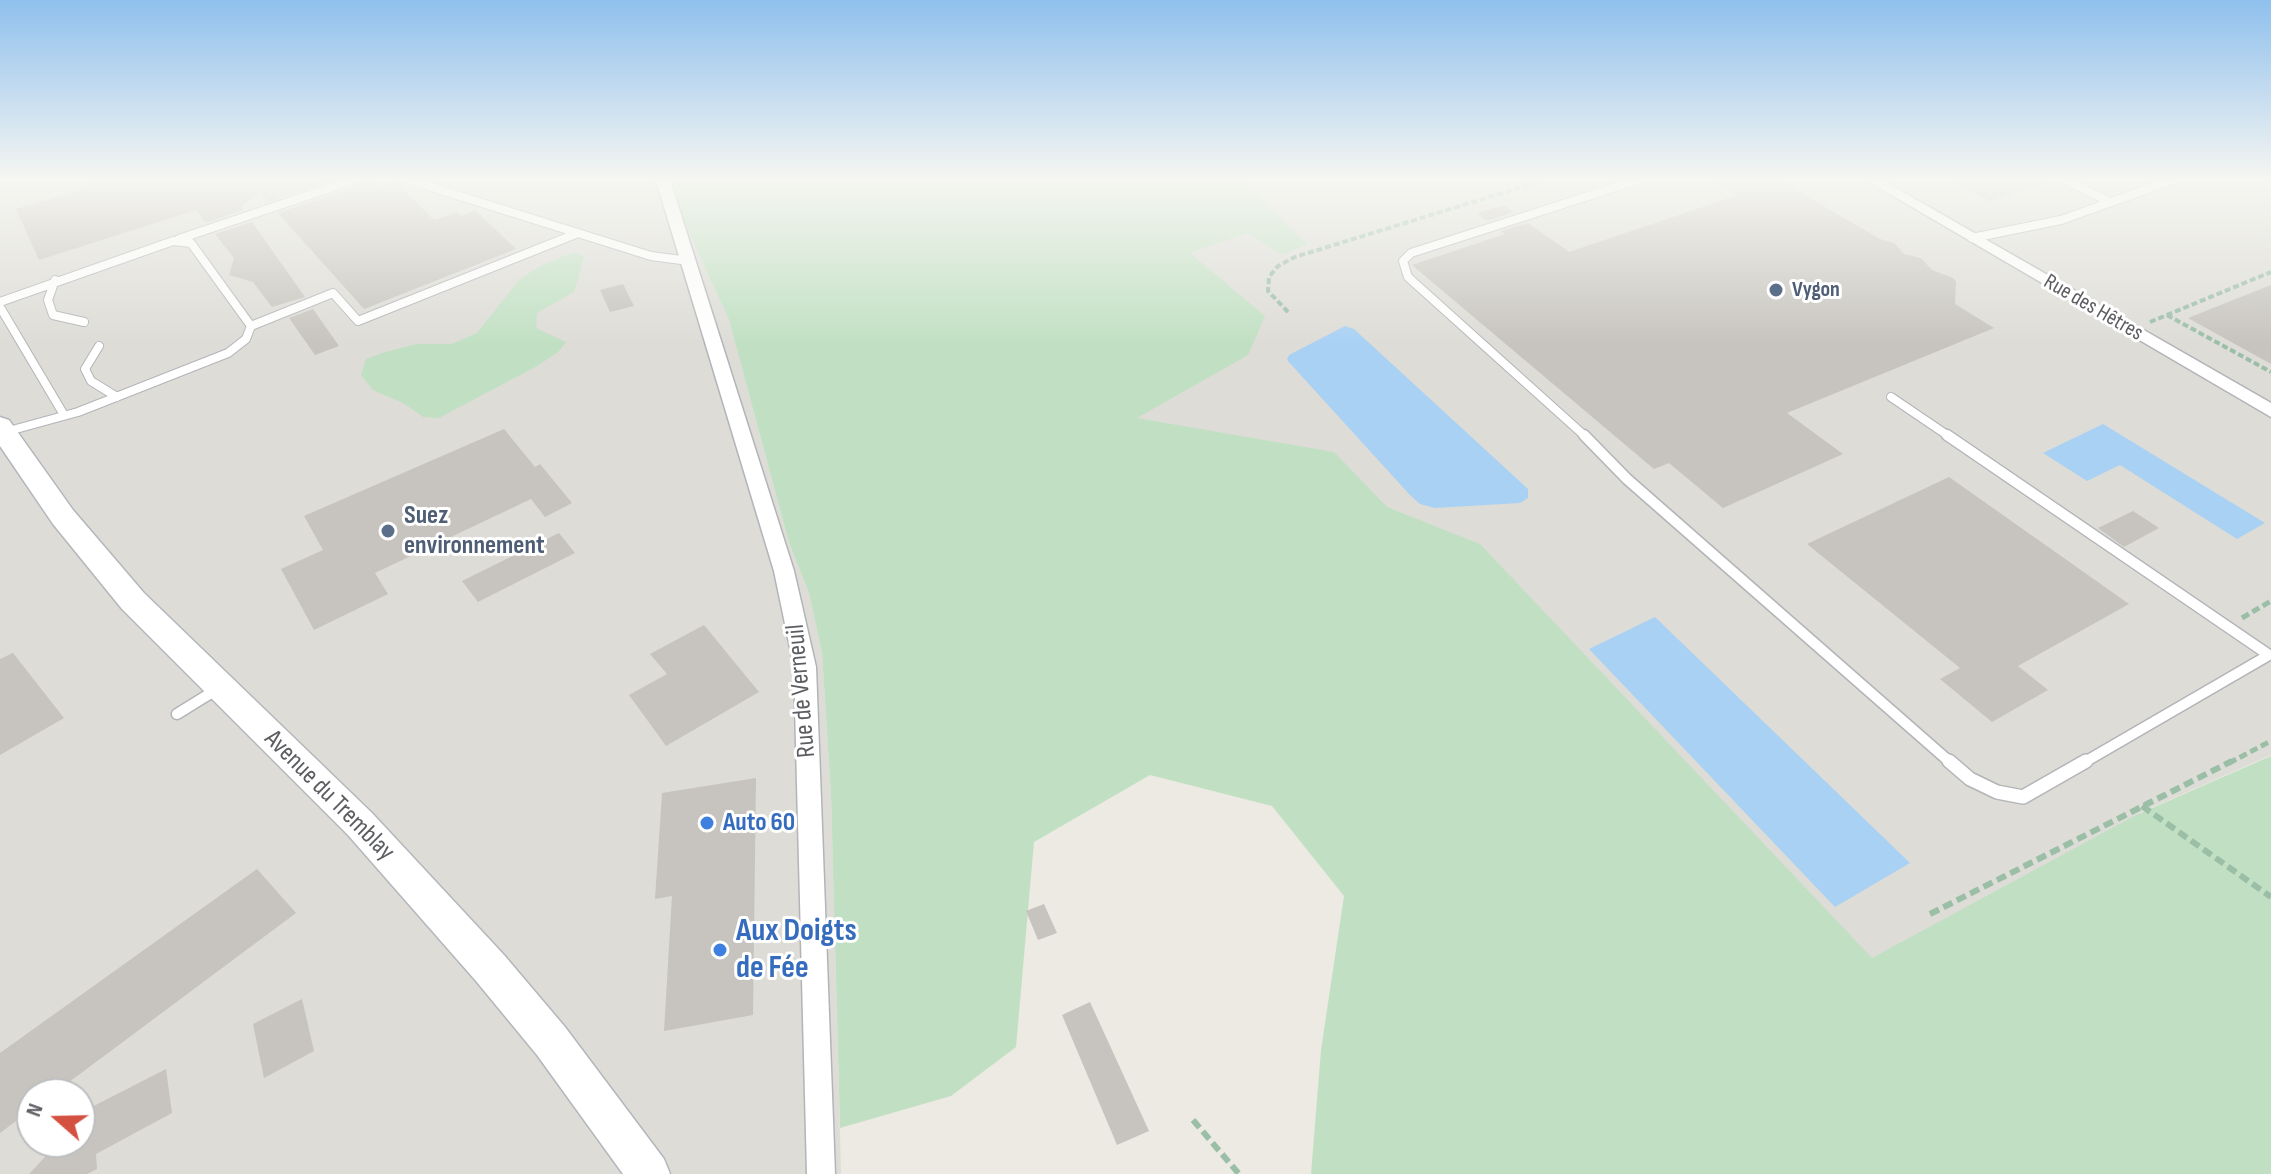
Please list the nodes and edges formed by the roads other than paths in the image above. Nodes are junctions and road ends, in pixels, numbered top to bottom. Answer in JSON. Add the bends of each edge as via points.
{"nodes":[{"id":1,"x":191,"y":235,"type":"edge"},
{"id":2,"x":574,"y":235,"type":"edge"},
{"id":3,"x":584,"y":235,"type":"edge"},
{"id":4,"x":681,"y":235,"type":"edge"},
{"id":5,"x":1468,"y":235,"type":"edge"},
{"id":6,"x":1967,"y":235,"type":"edge"},
{"id":7,"x":1988,"y":235,"type":"edge"},
{"id":8,"x":1972,"y":238,"type":"junction"},
{"id":9,"x":173,"y":241,"type":"junction"},
{"id":10,"x":689,"y":261,"type":"junction"},
{"id":11,"x":55,"y":280,"type":"junction"},
{"id":12,"x":0,"y":304,"type":"edge"},
{"id":13,"x":84,"y":322,"type":"dead end"},
{"id":14,"x":251,"y":326,"type":"junction"},
{"id":15,"x":99,"y":346,"type":"dead end"},
{"id":16,"x":117,"y":397,"type":"junction"},
{"id":17,"x":1891,"y":397,"type":"dead end"},
{"id":18,"x":2271,"y":411,"type":"edge"},
{"id":19,"x":64,"y":415,"type":"junction"},
{"id":20,"x":2,"y":430,"type":"edge"},
{"id":21,"x":220,"y":687,"type":"junction"},
{"id":22,"x":177,"y":714,"type":"dead end"},
{"id":23,"x":649,"y":1174,"type":"edge"},
{"id":24,"x":821,"y":1174,"type":"edge"}],
"edges":[{"from":1,"to":9,"type":"lane"},
{"from":2,"to":14,"type":"lane","via":[[358,321],[333,293]]},
{"from":3,"to":10,"type":"lane","via":[[651,256]]},
{"from":4,"to":10,"type":"street","name":"Rue de Verneuil"},
{"from":5,"to":17,"type":"lane","via":[[1411,253],[1403,269],[1627,479],[1970,779],[2023,797],[2269,655]]},
{"from":6,"to":8,"type":"street","name":"Rue des Hêtres"},
{"from":7,"to":8,"type":"lane"},
{"from":8,"to":18,"type":"street","name":"Rue des Hêtres"},
{"from":9,"to":11,"type":"lane"},
{"from":9,"to":14,"type":"lane","via":[[191,243]]},
{"from":10,"to":24,"type":"street","name":"Rue de Verneuil","via":[[784,571],[805,667]]},
{"from":11,"to":12,"type":"lane"},
{"from":11,"to":13,"type":"lane","via":[[48,300],[53,315]]},
{"from":12,"to":19,"type":"lane"},
{"from":14,"to":16,"type":"lane","via":[[246,339],[228,353]]},
{"from":15,"to":16,"type":"lane","via":[[85,369],[91,381]]},
{"from":16,"to":19,"type":"lane"},
{"from":19,"to":20,"type":"lane"},
{"from":20,"to":21,"type":"main road","name":"Avenue du Tremblay","via":[[118,585]]},
{"from":21,"to":22,"type":"lane"},
{"from":21,"to":23,"type":"main road","name":"Avenue du Tremblay","via":[[360,824],[463,936],[551,1041]]}]}
